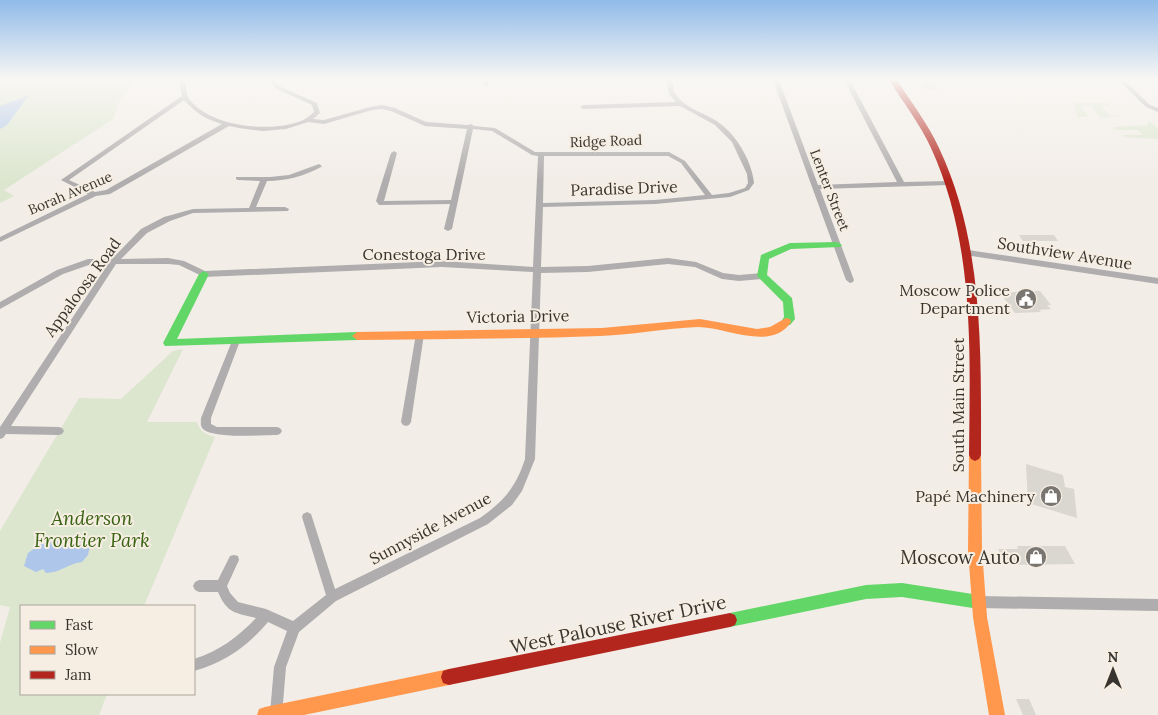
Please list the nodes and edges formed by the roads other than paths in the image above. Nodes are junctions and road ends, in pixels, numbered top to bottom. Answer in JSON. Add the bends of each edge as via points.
{"nodes":[{"id":1,"x":160,"y":113,"type":"edge"},
{"id":2,"x":202,"y":113,"type":"edge"},
{"id":3,"x":317,"y":113,"type":"edge"},
{"id":4,"x":354,"y":113,"type":"edge"},
{"id":5,"x":402,"y":113,"type":"edge"},
{"id":6,"x":697,"y":113,"type":"edge"},
{"id":7,"x":788,"y":113,"type":"edge"},
{"id":8,"x":864,"y":113,"type":"edge"},
{"id":9,"x":913,"y":113,"type":"edge"},
{"id":10,"x":310,"y":121,"type":"junction"},
{"id":11,"x":227,"y":124,"type":"junction"},
{"id":12,"x":471,"y":126,"type":"junction"},
{"id":13,"x":394,"y":153,"type":"dead end"},
{"id":14,"x":542,"y":154,"type":"junction"},
{"id":15,"x":319,"y":166,"type":"dead end"},
{"id":16,"x":238,"y":178,"type":"dead end"},
{"id":17,"x":264,"y":179,"type":"junction"},
{"id":18,"x":943,"y":183,"type":"junction"},
{"id":19,"x":901,"y":184,"type":"junction"},
{"id":20,"x":816,"y":187,"type":"junction"},
{"id":21,"x":94,"y":194,"type":"junction"},
{"id":22,"x":710,"y":197,"type":"junction"},
{"id":23,"x":454,"y":202,"type":"junction"},
{"id":24,"x":539,"y":204,"type":"junction"},
{"id":25,"x":252,"y":208,"type":"junction"},
{"id":26,"x":285,"y":209,"type":"dead end"},
{"id":27,"x":448,"y":229,"type":"dead end"},
{"id":28,"x":0,"y":240,"type":"edge"},
{"id":29,"x":837,"y":245,"type":"junction"},
{"id":30,"x":968,"y":252,"type":"junction"},
{"id":31,"x":115,"y":260,"type":"junction"},
{"id":32,"x":537,"y":270,"type":"junction"},
{"id":33,"x":204,"y":274,"type":"junction"},
{"id":34,"x":762,"y":276,"type":"junction"},
{"id":35,"x":850,"y":280,"type":"dead end"},
{"id":36,"x":1158,"y":282,"type":"edge"},
{"id":37,"x":0,"y":306,"type":"edge"},
{"id":38,"x":536,"y":332,"type":"junction"},
{"id":39,"x":420,"y":334,"type":"junction"},
{"id":40,"x":236,"y":342,"type":"junction"},
{"id":41,"x":406,"y":422,"type":"dead end"},
{"id":42,"x":59,"y":431,"type":"dead end"},
{"id":43,"x":277,"y":431,"type":"dead end"},
{"id":44,"x":2,"y":432,"type":"edge"},
{"id":45,"x":308,"y":517,"type":"dead end"},
{"id":46,"x":234,"y":560,"type":"dead end"},
{"id":47,"x":198,"y":586,"type":"dead end"},
{"id":48,"x":221,"y":586,"type":"junction"},
{"id":49,"x":332,"y":597,"type":"junction"},
{"id":50,"x":980,"y":602,"type":"junction"},
{"id":51,"x":1158,"y":605,"type":"edge"},
{"id":52,"x":266,"y":615,"type":"junction"},
{"id":53,"x":294,"y":628,"type":"junction"},
{"id":54,"x":195,"y":665,"type":"edge"},
{"id":55,"x":271,"y":714,"type":"edge"},
{"id":56,"x":997,"y":715,"type":"edge"}],
"edges":[{"from":1,"to":21,"type":"street","via":[[64,180]]},
{"from":2,"to":11,"type":"street","name":"Ridge Road"},
{"from":3,"to":10,"type":"street"},
{"from":4,"to":10,"type":"street","name":"Ridge Road","via":[[324,122]]},
{"from":5,"to":12,"type":"street","name":"Ridge Road","via":[[425,124]]},
{"from":6,"to":22,"type":"street","via":[[725,130],[739,147],[750,174],[749,187],[744,191]]},
{"from":7,"to":20,"type":"street","name":"Lenter Street"},
{"from":8,"to":19,"type":"street"},
{"from":9,"to":18,"type":"main road","name":"South Main Street","via":[[934,147]]},
{"from":10,"to":11,"type":"street","name":"Ridge Road","via":[[280,128]]},
{"from":11,"to":21,"type":"street","name":"Borah Avenue","via":[[108,192]]},
{"from":12,"to":14,"type":"street","name":"Ridge Road","via":[[493,129],[530,152]]},
{"from":12,"to":23,"type":"street"},
{"from":13,"to":23,"type":"street","via":[[380,200],[385,204]]},
{"from":14,"to":22,"type":"street","name":"Ridge Road","via":[[669,154],[683,162]]},
{"from":14,"to":24,"type":"street","name":"Sunnyside Avenue"},
{"from":15,"to":17,"type":"street","via":[[301,176]]},
{"from":16,"to":17,"type":"street"},
{"from":17,"to":25,"type":"street"},
{"from":18,"to":19,"type":"street"},
{"from":18,"to":30,"type":"main road","name":"South Main Street"},
{"from":19,"to":20,"type":"street"},
{"from":20,"to":29,"type":"street","name":"Lenter Street"},
{"from":21,"to":28,"type":"street","name":"Borah Avenue"},
{"from":22,"to":24,"type":"street","name":"Paradise Drive","via":[[613,204]]},
{"from":23,"to":27,"type":"street"},
{"from":24,"to":32,"type":"street","name":"Sunnyside Avenue"},
{"from":25,"to":26,"type":"street","name":"Appaloosa Road"},
{"from":25,"to":31,"type":"street","name":"Appaloosa Road","via":[[200,210],[167,218],[144,231]]},
{"from":29,"to":34,"type":"main road","via":[[774,249],[764,257]]},
{"from":29,"to":35,"type":"street","name":"Lenter Street"},
{"from":30,"to":36,"type":"street","name":"Southview Avenue"},
{"from":30,"to":50,"type":"main road","name":"South Main Street","via":[[975,336],[974,502]]},
{"from":31,"to":33,"type":"street","name":"Conestoga Drive","via":[[181,263]]},
{"from":31,"to":37,"type":"street","name":"Conestoga Drive","via":[[72,266]]},
{"from":31,"to":44,"type":"street","name":"Appaloosa Road"},
{"from":32,"to":33,"type":"street","name":"Conestoga Drive","via":[[442,264]]},
{"from":32,"to":34,"type":"street","name":"Conestoga Drive","via":[[668,261],[696,265],[722,276]]},
{"from":32,"to":38,"type":"street","name":"Sunnyside Avenue"},
{"from":33,"to":40,"type":"main road","name":"Victoria Drive","via":[[169,343]]},
{"from":34,"to":38,"type":"main road","name":"Victoria Drive","via":[[788,301],[791,310],[790,320],[773,331],[757,333],[700,323],[602,332]]},
{"from":38,"to":39,"type":"main road","name":"Victoria Drive"},
{"from":38,"to":49,"type":"street","name":"Sunnyside Avenue","via":[[530,459],[524,480],[514,497],[484,521]]},
{"from":39,"to":40,"type":"main road","name":"Victoria Drive"},
{"from":39,"to":41,"type":"street"},
{"from":40,"to":43,"type":"street","via":[[206,418],[206,426],[216,431]]},
{"from":42,"to":44,"type":"street"},
{"from":45,"to":49,"type":"street"},
{"from":46,"to":48,"type":"street"},
{"from":47,"to":48,"type":"street"},
{"from":48,"to":52,"type":"street","via":[[235,607]]},
{"from":49,"to":53,"type":"street","name":"Sunnyside Avenue"},
{"from":50,"to":51,"type":"street"},
{"from":50,"to":55,"type":"main road","name":"West Palouse River Drive","via":[[902,590],[866,592]]},
{"from":50,"to":56,"type":"main road","name":"South Main Street"},
{"from":52,"to":53,"type":"street"},
{"from":52,"to":54,"type":"street","via":[[237,645]]},
{"from":53,"to":55,"type":"street","via":[[280,667]]}]}
